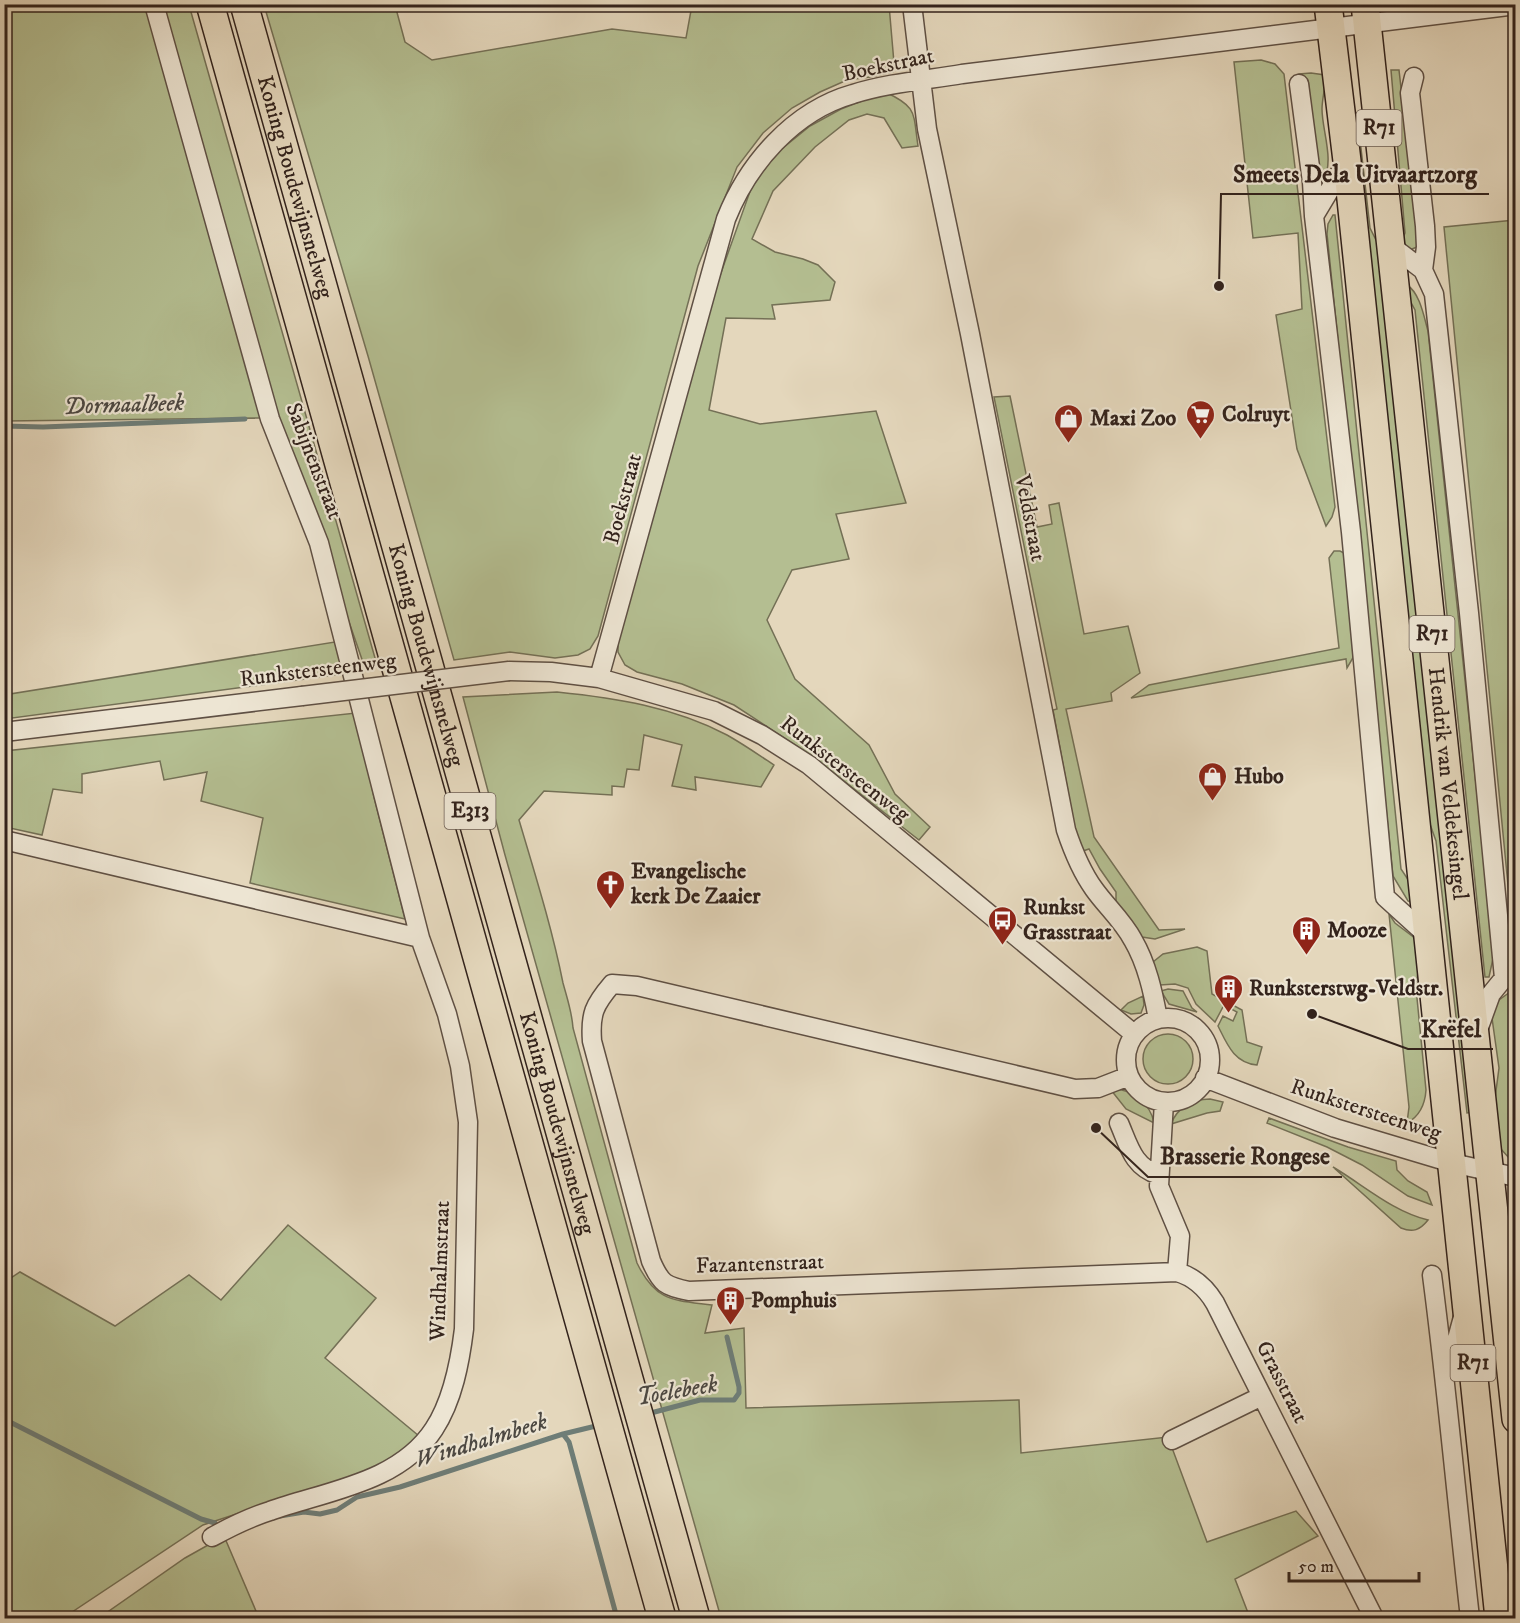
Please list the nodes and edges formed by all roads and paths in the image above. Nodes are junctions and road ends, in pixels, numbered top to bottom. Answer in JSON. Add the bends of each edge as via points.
{"nodes":[{"id":1,"x":154,"y":4,"type":"edge"},
{"id":2,"x":210,"y":4,"type":"edge"},
{"id":3,"x":244,"y":4,"type":"edge"},
{"id":4,"x":912,"y":4,"type":"edge"},
{"id":5,"x":1515,"y":5,"type":"edge"},
{"id":6,"x":1366,"y":14,"type":"edge"},
{"id":7,"x":1329,"y":17,"type":"edge"},
{"id":8,"x":1414,"y":77,"type":"dead end"},
{"id":9,"x":921,"y":81,"type":"junction"},
{"id":10,"x":1299,"y":84,"type":"dead end"},
{"id":11,"x":1347,"y":161,"type":"junction"},
{"id":12,"x":1314,"y":216,"type":"junction"},
{"id":13,"x":1390,"y":245,"type":"junction"},
{"id":14,"x":1423,"y":270,"type":"junction"},
{"id":15,"x":599,"y":678,"type":"junction"},
{"id":16,"x":4,"y":732,"type":"edge"},
{"id":17,"x":4,"y":840,"type":"edge"},
{"id":18,"x":1428,"y":936,"type":"junction"},
{"id":19,"x":420,"y":938,"type":"junction"},
{"id":20,"x":1158,"y":1019,"type":"junction"},
{"id":21,"x":1134,"y":1034,"type":"junction"},
{"id":22,"x":1476,"y":1036,"type":"junction"},
{"id":23,"x":1129,"y":1076,"type":"junction"},
{"id":24,"x":1206,"y":1078,"type":"junction"},
{"id":25,"x":1164,"y":1102,"type":"junction"},
{"id":26,"x":1119,"y":1124,"type":"dead end"},
{"id":27,"x":1452,"y":1163,"type":"junction"},
{"id":28,"x":1503,"y":1174,"type":"edge"},
{"id":29,"x":1159,"y":1175,"type":"junction"},
{"id":30,"x":1177,"y":1272,"type":"junction"},
{"id":31,"x":1432,"y":1275,"type":"dead end"},
{"id":32,"x":1466,"y":1304,"type":"junction"},
{"id":33,"x":1446,"y":1381,"type":"junction"},
{"id":34,"x":1262,"y":1396,"type":"junction"},
{"id":35,"x":1515,"y":1412,"type":"edge"},
{"id":36,"x":1172,"y":1440,"type":"dead end"},
{"id":37,"x":212,"y":1537,"type":"dead end"},
{"id":38,"x":662,"y":1618,"type":"edge"},
{"id":39,"x":696,"y":1618,"type":"edge"},
{"id":40,"x":1374,"y":1618,"type":"edge"},
{"id":41,"x":1470,"y":1618,"type":"edge"},
{"id":42,"x":1499,"y":1618,"type":"edge"}],
"edges":[{"from":1,"to":19,"type":"street","name":"Sabijnenstraat","via":[[270,419],[319,543]]},
{"from":2,"to":38,"type":"highway","name":"Koning Boudewijnsnelweg","number":"E313"},
{"from":3,"to":39,"type":"highway","name":"Koning Boudewijnsnelweg","number":"E313"},
{"from":4,"to":9,"type":"street","name":"Veldstraat"},
{"from":5,"to":6,"type":"street","name":"Boekstraat"},
{"from":6,"to":7,"type":"street","name":"Boekstraat"},
{"from":6,"to":13,"type":"highway","name":"Hendrik van Veldekesingel","number":"R71"},
{"from":7,"to":9,"type":"street","name":"Boekstraat"},
{"from":7,"to":11,"type":"highway","name":"Hendrik van Veldekesingel","number":"R71"},
{"from":8,"to":14,"type":"street","name":"Hendrik van Veldekesingel","via":[[1410,93],[1425,226]]},
{"from":9,"to":15,"type":"street","name":"Boekstraat","via":[[852,94],[807,117],[766,152],[734,198],[710,272]]},
{"from":9,"to":20,"type":"street","name":"Veldstraat","via":[[927,129],[1066,830],[1081,868],[1140,953]]},
{"from":10,"to":12,"type":"street"},
{"from":11,"to":12,"type":"street"},
{"from":11,"to":18,"type":"highway","name":"Hendrik van Veldekesingel","number":"R71"},
{"from":12,"to":18,"type":"street","via":[[1351,532],[1385,897]]},
{"from":13,"to":14,"type":"street"},
{"from":13,"to":22,"type":"highway","name":"Hendrik van Veldekesingel","number":"R71"},
{"from":14,"to":22,"type":"street","name":"Hendrik van Veldekesingel","via":[[1434,294],[1504,978],[1491,994]]},
{"from":15,"to":16,"type":"street","name":"Runkstersteenweg","bridge":true,"via":[[509,671]]},
{"from":15,"to":21,"type":"street","name":"Runkstersteenweg","via":[[714,711],[799,759]]},
{"from":17,"to":19,"type":"street"},
{"from":18,"to":27,"type":"highway","name":"Hendrik van Veldekesingel","number":"R71"},
{"from":19,"to":37,"type":"street","name":"Windhalmstraat","via":[[447,1014],[468,1122],[464,1329],[460,1362],[448,1399],[435,1428],[416,1451],[396,1464],[349,1488],[269,1511]]},
{"from":20,"to":21,"type":"street"},
{"from":20,"to":24,"type":"street","via":[[1178,1019],[1194,1026],[1203,1036],[1210,1060]]},
{"from":21,"to":23,"type":"street","via":[[1126,1054]]},
{"from":22,"to":28,"type":"highway","name":"Hendrik van Veldekesingel","number":"R71"},
{"from":23,"to":25,"type":"street","via":[[1144,1094]]},
{"from":23,"to":30,"type":"street","name":"Fazantenstraat","via":[[1098,1088],[1075,1089],[637,986],[612,984],[597,1002],[591,1021],[592,1041],[651,1261],[659,1279],[674,1288],[689,1291]]},
{"from":24,"to":25,"type":"street","via":[[1189,1096]]},
{"from":24,"to":27,"type":"street","name":"Runkstersteenweg","via":[[1335,1128]]},
{"from":25,"to":29,"type":"street"},
{"from":26,"to":29,"type":"street","via":[[1137,1163],[1147,1172]]},
{"from":27,"to":28,"type":"street","name":"Runkstersteenweg"},
{"from":27,"to":32,"type":"highway","number":"R71"},
{"from":28,"to":35,"type":"highway","number":"R71"},
{"from":29,"to":30,"type":"street","via":[[1162,1196],[1180,1236]]},
{"from":30,"to":34,"type":"street","name":"Grasstraat","via":[[1204,1286],[1211,1296]]},
{"from":31,"to":33,"type":"street"},
{"from":32,"to":33,"type":"street"},
{"from":32,"to":42,"type":"highway","number":"R71"},
{"from":33,"to":41,"type":"street"},
{"from":34,"to":36,"type":"street"},
{"from":34,"to":40,"type":"street","name":"Grasstraat"}]}
